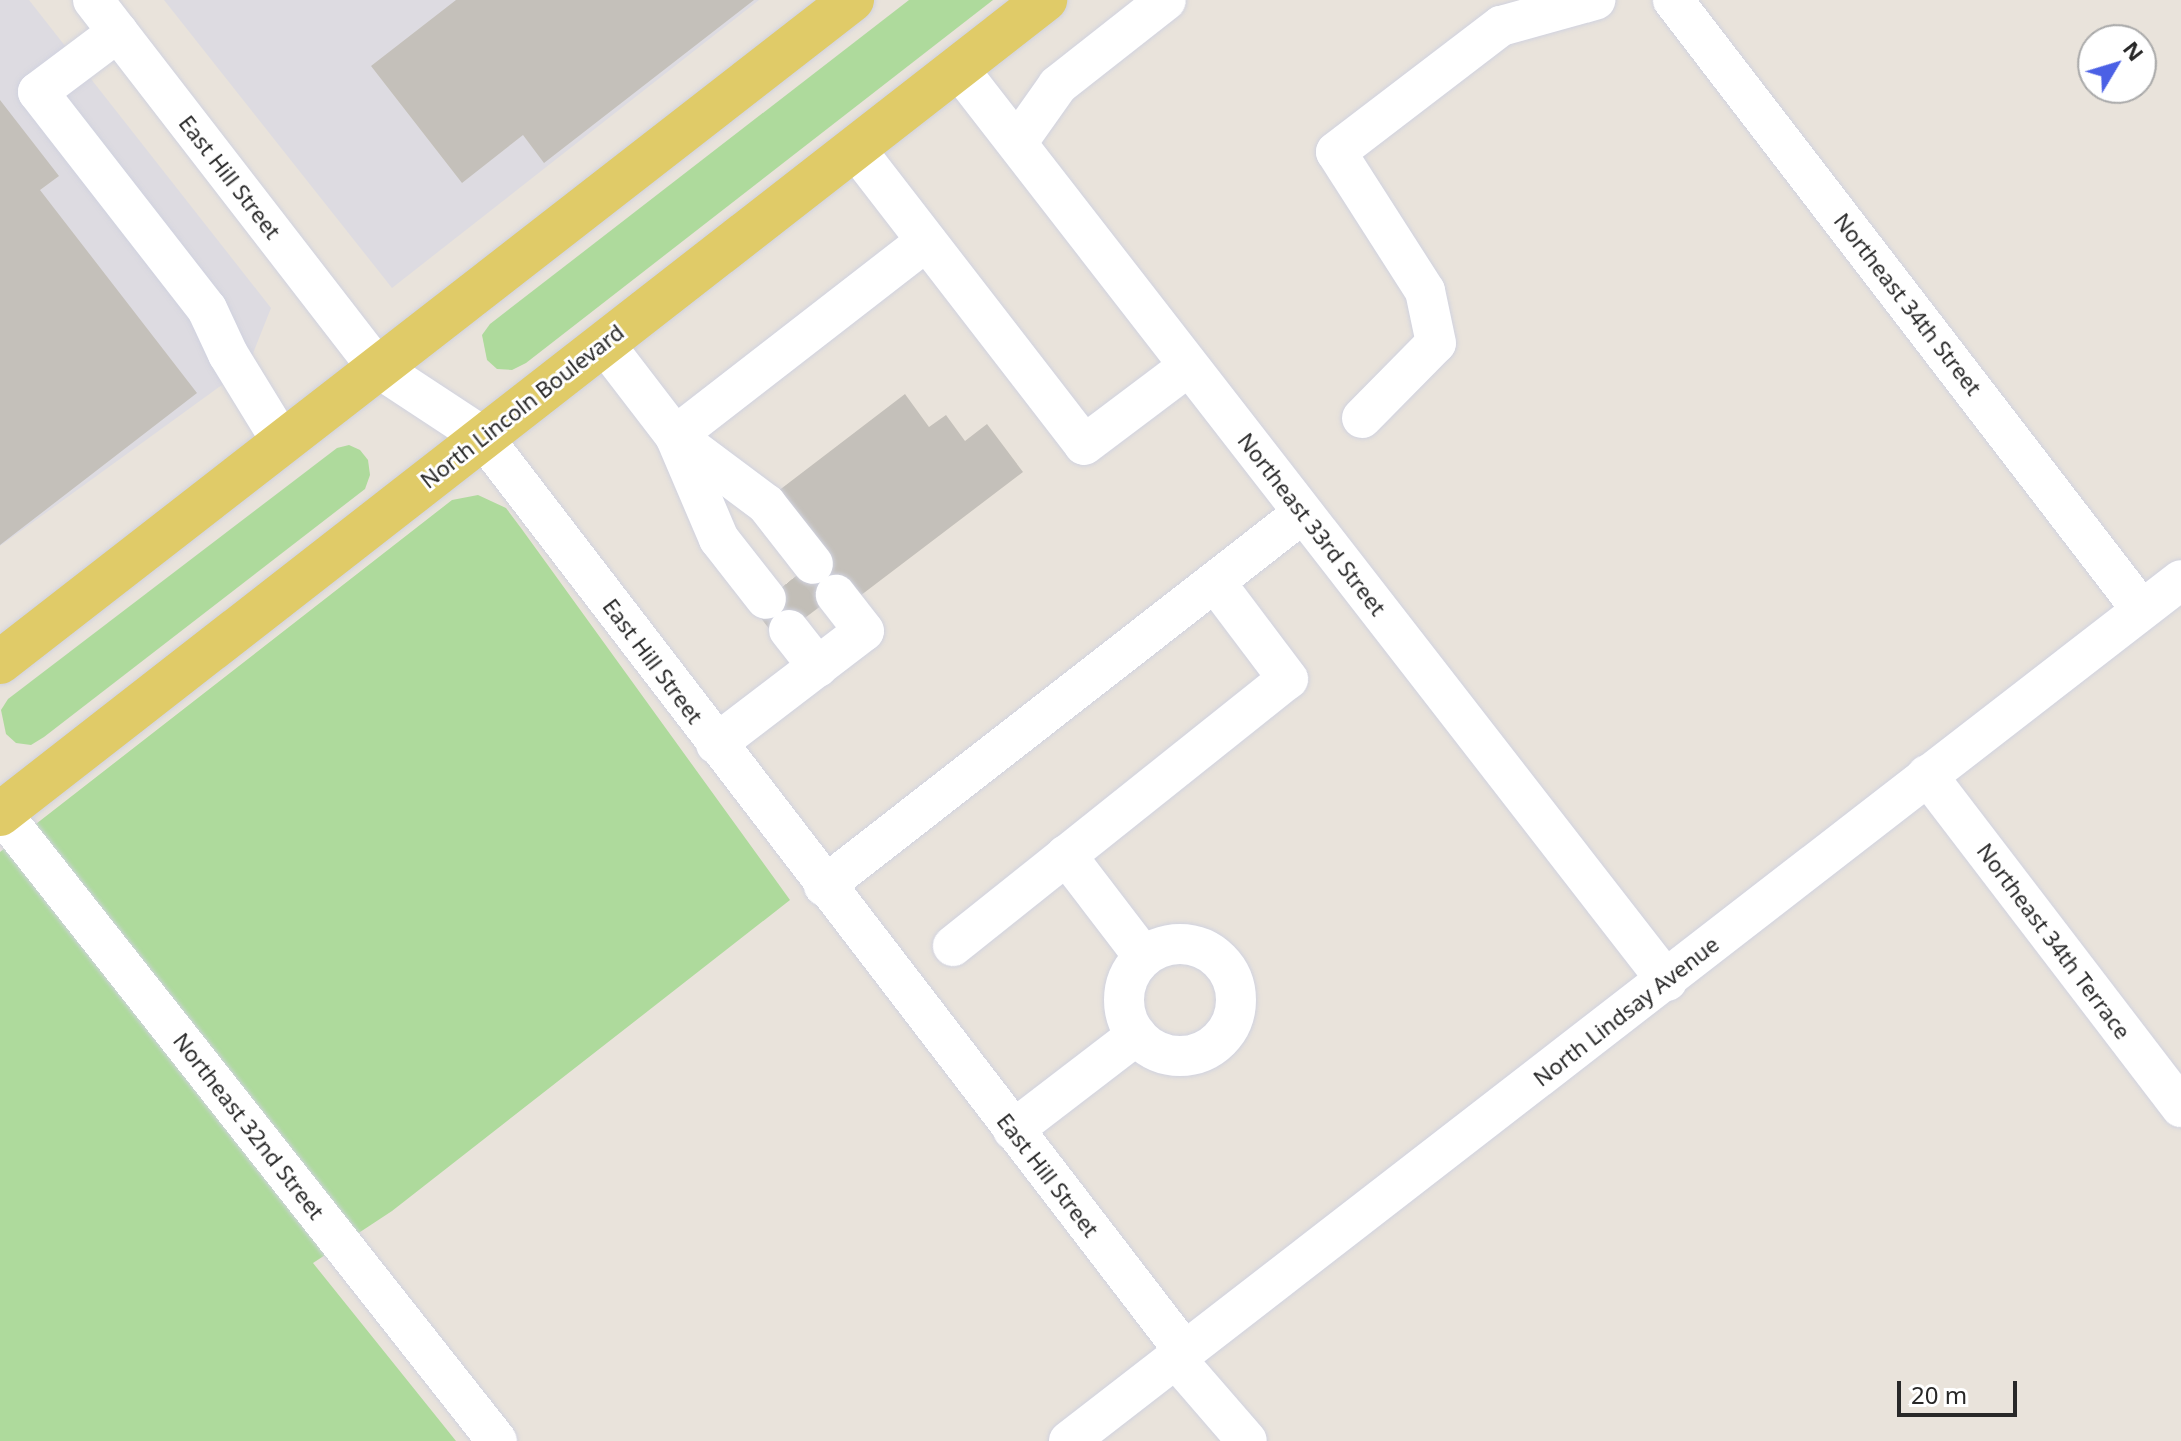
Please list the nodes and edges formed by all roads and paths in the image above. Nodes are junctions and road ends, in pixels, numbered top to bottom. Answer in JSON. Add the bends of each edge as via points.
{"nodes":[{"id":1,"x":93,"y":0,"type":"edge"},
{"id":2,"x":852,"y":0,"type":"edge"},
{"id":3,"x":1045,"y":0,"type":"edge"},
{"id":4,"x":1166,"y":0,"type":"edge"},
{"id":5,"x":1595,"y":0,"type":"edge"},
{"id":6,"x":1673,"y":0,"type":"edge"},
{"id":7,"x":118,"y":32,"type":"junction"},
{"id":8,"x":958,"y":68,"type":"junction"},
{"id":9,"x":1017,"y":143,"type":"junction"},
{"id":10,"x":854,"y":147,"type":"junction"},
{"id":11,"x":926,"y":241,"type":"junction"},
{"id":12,"x":603,"y":342,"type":"junction"},
{"id":13,"x":1189,"y":366,"type":"junction"},
{"id":14,"x":377,"y":367,"type":"junction"},
{"id":15,"x":1362,"y":418,"type":"dead end"},
{"id":16,"x":482,"y":436,"type":"junction"},
{"id":17,"x":675,"y":436,"type":"junction"},
{"id":18,"x":282,"y":442,"type":"junction"},
{"id":19,"x":1303,"y":513,"type":"junction"},
{"id":20,"x":2181,"y":580,"type":"edge"},
{"id":21,"x":1215,"y":582,"type":"junction"},
{"id":22,"x":801,"y":597,"type":"junction"},
{"id":23,"x":2142,"y":610,"type":"junction"},
{"id":24,"x":833,"y":655,"type":"junction"},
{"id":25,"x":0,"y":662,"type":"edge"},
{"id":26,"x":716,"y":744,"type":"junction"},
{"id":27,"x":1927,"y":775,"type":"junction"},
{"id":28,"x":1,"y":813,"type":"edge"},
{"id":29,"x":1066,"y":855,"type":"junction"},
{"id":30,"x":824,"y":886,"type":"junction"},
{"id":31,"x":953,"y":946,"type":"dead end"},
{"id":32,"x":1144,"y":957,"type":"junction"},
{"id":33,"x":1667,"y":981,"type":"junction"},
{"id":34,"x":1137,"y":1035,"type":"junction"},
{"id":35,"x":2181,"y":1107,"type":"edge"},
{"id":36,"x":1013,"y":1130,"type":"junction"},
{"id":37,"x":1181,"y":1356,"type":"junction"},
{"id":38,"x":497,"y":1441,"type":"edge"},
{"id":39,"x":1069,"y":1441,"type":"edge"},
{"id":40,"x":1247,"y":1441,"type":"edge"}],
"edges":[{"from":1,"to":7,"type":"street","name":"East Hill Street"},
{"from":2,"to":14,"type":"main road"},
{"from":3,"to":8,"type":"main road","name":"North Lincoln Boulevard"},
{"from":4,"to":9,"type":"street","via":[[1058,85]]},
{"from":5,"to":15,"type":"street","via":[[1501,26],[1336,152],[1425,291],[1436,343]]},
{"from":6,"to":23,"type":"street","name":"Northeast 34th Street"},
{"from":7,"to":14,"type":"street","name":"East Hill Street"},
{"from":7,"to":18,"type":"street","via":[[38,92],[207,309]]},
{"from":8,"to":9,"type":"street","name":"Northeast 33rd Street"},
{"from":8,"to":10,"type":"main road","name":"North Lincoln Boulevard"},
{"from":9,"to":13,"type":"street","name":"Northeast 33rd Street"},
{"from":10,"to":11,"type":"street"},
{"from":10,"to":12,"type":"main road","name":"North Lincoln Boulevard"},
{"from":11,"to":13,"type":"street","via":[[1084,445]]},
{"from":11,"to":17,"type":"street"},
{"from":12,"to":16,"type":"main road","name":"North Lincoln Boulevard"},
{"from":12,"to":17,"type":"street"},
{"from":13,"to":19,"type":"street","name":"Northeast 33rd Street"},
{"from":14,"to":16,"type":"street","name":"East Hill Street"},
{"from":14,"to":18,"type":"main road"},
{"from":16,"to":26,"type":"street","name":"East Hill Street"},
{"from":16,"to":28,"type":"main road","name":"North Lincoln Boulevard"},
{"from":17,"to":22,"type":"street","via":[[719,539]]},
{"from":17,"to":22,"type":"street","via":[[766,504]]},
{"from":18,"to":25,"type":"main road"},
{"from":19,"to":21,"type":"street"},
{"from":19,"to":33,"type":"street","name":"Northeast 33rd Street"},
{"from":20,"to":23,"type":"street","name":"North Lindsay Avenue"},
{"from":21,"to":29,"type":"street","via":[[1288,679]]},
{"from":21,"to":30,"type":"street"},
{"from":22,"to":24,"type":"street"},
{"from":22,"to":24,"type":"street","via":[[864,631]]},
{"from":23,"to":27,"type":"street","name":"North Lindsay Avenue"},
{"from":24,"to":26,"type":"street"},
{"from":26,"to":30,"type":"street","name":"East Hill Street"},
{"from":27,"to":33,"type":"street","name":"North Lindsay Avenue"},
{"from":27,"to":35,"type":"street","name":"Northeast 34th Terrace"},
{"from":28,"to":38,"type":"street","name":"Northeast 32nd Street"},
{"from":29,"to":31,"type":"street"},
{"from":29,"to":32,"type":"street"},
{"from":30,"to":36,"type":"street","name":"East Hill Street"},
{"from":32,"to":34,"type":"street","via":[[1126,981],[1124,999]]},
{"from":32,"to":34,"type":"street","via":[[1163,945],[1198,946],[1226,967],[1236,1001],[1225,1034],[1197,1054],[1162,1053]]},
{"from":33,"to":37,"type":"street","name":"North Lindsay Avenue"},
{"from":34,"to":36,"type":"street"},
{"from":36,"to":37,"type":"street","name":"East Hill Street"},
{"from":37,"to":39,"type":"street","name":"North Lindsay Avenue"},
{"from":37,"to":40,"type":"street","name":"East Hill Street"}]}
